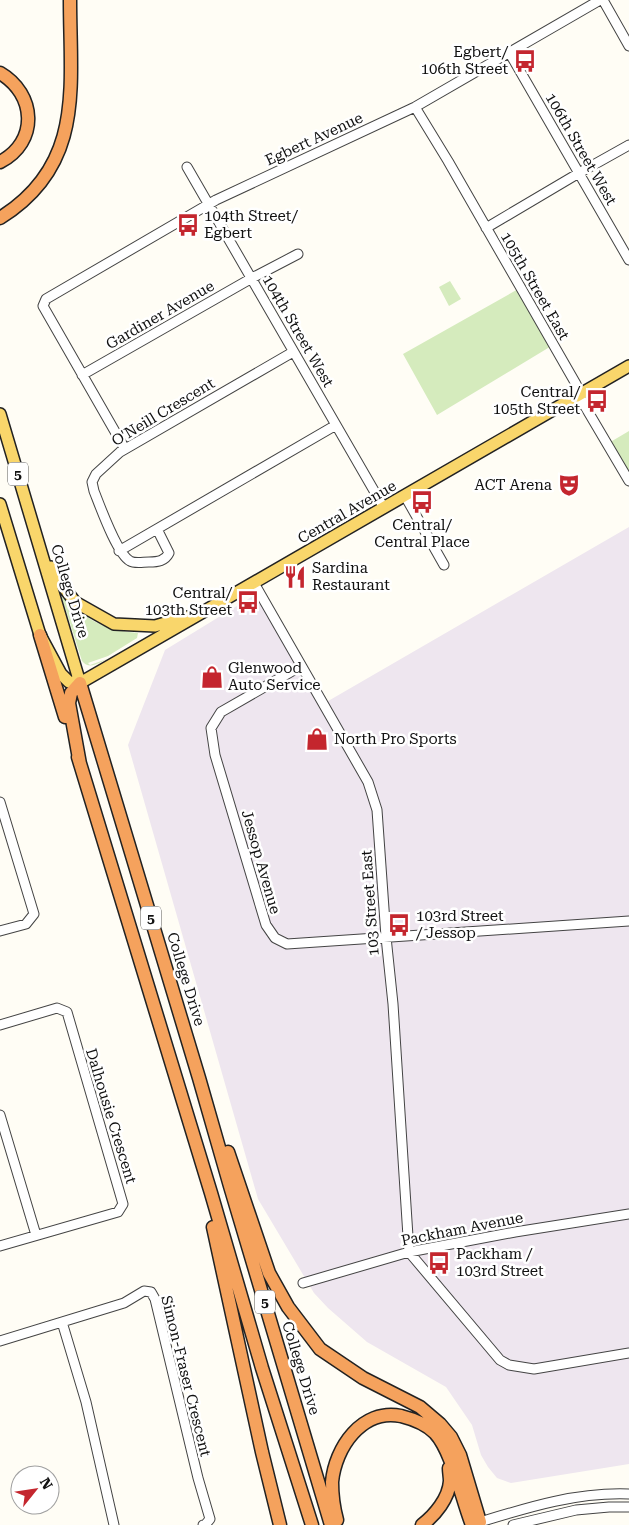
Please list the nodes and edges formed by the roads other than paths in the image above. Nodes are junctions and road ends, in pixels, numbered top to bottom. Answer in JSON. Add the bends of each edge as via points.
{"nodes":[{"id":1,"x":70,"y":0,"type":"edge"},
{"id":2,"x":601,"y":0,"type":"edge"},
{"id":3,"x":629,"y":46,"type":"edge"},
{"id":4,"x":509,"y":52,"type":"junction"},
{"id":5,"x":0,"y":73,"type":"edge"},
{"id":6,"x":415,"y":107,"type":"junction"},
{"id":7,"x":629,"y":145,"type":"edge"},
{"id":8,"x":0,"y":162,"type":"edge"},
{"id":9,"x":187,"y":167,"type":"dead end"},
{"id":10,"x":579,"y":173,"type":"junction"},
{"id":11,"x":20,"y":204,"type":"junction"},
{"id":12,"x":209,"y":204,"type":"junction"},
{"id":13,"x":0,"y":218,"type":"edge"},
{"id":14,"x":0,"y":224,"type":"edge"},
{"id":15,"x":486,"y":228,"type":"junction"},
{"id":16,"x":298,"y":254,"type":"dead end"},
{"id":17,"x":629,"y":260,"type":"edge"},
{"id":18,"x":252,"y":278,"type":"junction"},
{"id":19,"x":293,"y":352,"type":"junction"},
{"id":20,"x":629,"y":366,"type":"edge"},
{"id":21,"x":82,"y":375,"type":"junction"},
{"id":22,"x":580,"y":395,"type":"junction"},
{"id":23,"x":0,"y":414,"type":"edge"},
{"id":24,"x":336,"y":426,"type":"junction"},
{"id":25,"x":125,"y":449,"type":"junction"},
{"id":26,"x":629,"y":481,"type":"edge"},
{"id":27,"x":405,"y":496,"type":"junction"},
{"id":28,"x":0,"y":504,"type":"edge"},
{"id":29,"x":384,"y":508,"type":"junction"},
{"id":30,"x":157,"y":529,"type":"junction"},
{"id":31,"x":36,"y":533,"type":"junction"},
{"id":32,"x":119,"y":551,"type":"junction"},
{"id":33,"x":444,"y":565,"type":"dead end"},
{"id":34,"x":254,"y":584,"type":"junction"},
{"id":35,"x":204,"y":611,"type":"junction"},
{"id":36,"x":40,"y":635,"type":"junction"},
{"id":37,"x":301,"y":666,"type":"junction"},
{"id":38,"x":80,"y":683,"type":"junction"},
{"id":39,"x":80,"y":764,"type":"junction"},
{"id":40,"x":0,"y":802,"type":"edge"},
{"id":41,"x":629,"y":921,"type":"edge"},
{"id":42,"x":0,"y":931,"type":"edge"},
{"id":43,"x":386,"y":937,"type":"junction"},
{"id":44,"x":0,"y":1025,"type":"edge"},
{"id":45,"x":199,"y":1078,"type":"junction"},
{"id":46,"x":0,"y":1115,"type":"edge"},
{"id":47,"x":194,"y":1139,"type":"junction"},
{"id":48,"x":629,"y":1214,"type":"edge"},
{"id":49,"x":36,"y":1235,"type":"junction"},
{"id":50,"x":0,"y":1246,"type":"edge"},
{"id":51,"x":409,"y":1252,"type":"junction"},
{"id":52,"x":303,"y":1283,"type":"dead end"},
{"id":53,"x":62,"y":1322,"type":"junction"},
{"id":54,"x":0,"y":1341,"type":"edge"},
{"id":55,"x":629,"y":1353,"type":"edge"},
{"id":56,"x":448,"y":1456,"type":"junction"},
{"id":57,"x":629,"y":1494,"type":"edge"},
{"id":58,"x":629,"y":1508,"type":"edge"},
{"id":59,"x":474,"y":1524,"type":"edge"},
{"id":60,"x":114,"y":1525,"type":"edge"},
{"id":61,"x":203,"y":1525,"type":"edge"},
{"id":62,"x":280,"y":1525,"type":"edge"},
{"id":63,"x":312,"y":1525,"type":"edge"},
{"id":64,"x":331,"y":1525,"type":"edge"},
{"id":65,"x":338,"y":1525,"type":"edge"},
{"id":66,"x":422,"y":1525,"type":"edge"},
{"id":67,"x":512,"y":1525,"type":"edge"}],
"edges":[{"from":1,"to":11,"type":"highway","via":[[70,87],[63,142],[46,177]]},
{"from":2,"to":3,"type":"street"},
{"from":2,"to":4,"type":"street","name":"Egbert Avenue"},
{"from":4,"to":6,"type":"street","name":"Egbert Avenue"},
{"from":4,"to":10,"type":"street","name":"106th Street West"},
{"from":5,"to":8,"type":"highway","via":[[17,85],[24,97],[28,119],[27,130],[16,151]]},
{"from":6,"to":12,"type":"street","name":"Egbert Avenue"},
{"from":6,"to":15,"type":"street","name":"105th Street East"},
{"from":7,"to":10,"type":"street"},
{"from":9,"to":12,"type":"street","name":"104th Street West"},
{"from":10,"to":15,"type":"street"},
{"from":10,"to":17,"type":"street","name":"106th Street West"},
{"from":11,"to":13,"type":"highway"},
{"from":11,"to":14,"type":"highway"},
{"from":12,"to":18,"type":"street","name":"104th Street West"},
{"from":12,"to":21,"type":"street","name":"Egbert Avenue","via":[[46,299],[43,306]]},
{"from":15,"to":22,"type":"street","name":"105th Street East"},
{"from":16,"to":18,"type":"street","name":"Gardiner Avenue"},
{"from":18,"to":19,"type":"street","name":"104th Street West"},
{"from":18,"to":21,"type":"street","name":"Gardiner Avenue"},
{"from":19,"to":24,"type":"street","name":"104th Street West"},
{"from":19,"to":25,"type":"street","name":"O'Neill Crescent"},
{"from":20,"to":22,"type":"main road","name":"Central Avenue"},
{"from":21,"to":25,"type":"street"},
{"from":22,"to":26,"type":"street","name":"105th Street East"},
{"from":22,"to":27,"type":"main road","name":"Central Avenue"},
{"from":23,"to":31,"type":"main road","name":"College Drive","number":"5"},
{"from":24,"to":29,"type":"street","name":"104th Street West"},
{"from":24,"to":30,"type":"street"},
{"from":25,"to":32,"type":"street","name":"O'Neill Crescent","via":[[118,452],[92,482]]},
{"from":27,"to":29,"type":"main road","name":"Central Avenue"},
{"from":27,"to":33,"type":"street"},
{"from":28,"to":36,"type":"main road","number":"5"},
{"from":29,"to":34,"type":"main road","name":"Central Avenue"},
{"from":30,"to":32,"type":"street"},
{"from":30,"to":32,"type":"street","via":[[169,552],[164,560],[129,561]]},
{"from":31,"to":35,"type":"main road","via":[[56,577],[75,602],[114,624],[155,626]]},
{"from":31,"to":38,"type":"main road","name":"College Drive","number":"5"},
{"from":34,"to":35,"type":"main road","name":"Central Avenue"},
{"from":34,"to":37,"type":"street","name":"103 Street East"},
{"from":35,"to":38,"type":"main road","name":"Central Avenue"},
{"from":36,"to":38,"type":"main road","via":[[61,674],[69,682]]},
{"from":36,"to":39,"type":"highway","number":"5"},
{"from":37,"to":43,"type":"street","name":"103 Street East","via":[[368,782],[377,810]]},
{"from":37,"to":43,"type":"street","name":"Jessop Avenue","via":[[221,712],[211,728],[215,755],[266,925],[275,938],[287,944]]},
{"from":38,"to":39,"type":"highway","via":[[71,693],[69,703]]},
{"from":38,"to":45,"type":"highway","name":"College Drive","number":"5"},
{"from":39,"to":47,"type":"highway","number":"5"},
{"from":40,"to":42,"type":"street","via":[[34,914],[26,924]]},
{"from":41,"to":43,"type":"street","name":"Jessop Avenue"},
{"from":43,"to":51,"type":"street","name":"103 Street East"},
{"from":44,"to":49,"type":"street","name":"Dalhousie Crescent","via":[[57,1008],[67,1012],[123,1204],[118,1212]]},
{"from":45,"to":59,"type":"highway","via":[[210,1096],[269,1273],[288,1307],[320,1349],[363,1378],[420,1407],[440,1424],[460,1455]]},
{"from":45,"to":64,"type":"highway","name":"College Drive","number":"5"},
{"from":46,"to":49,"type":"street"},
{"from":47,"to":62,"type":"highway"},
{"from":47,"to":63,"type":"highway","number":"5"},
{"from":48,"to":51,"type":"street","name":"Packham Avenue"},
{"from":49,"to":50,"type":"street","name":"Dalhousie Crescent"},
{"from":51,"to":52,"type":"street","name":"Packham Avenue"},
{"from":51,"to":55,"type":"street","via":[[500,1360],[509,1365],[534,1369]]},
{"from":53,"to":54,"type":"street","name":"Simon-Fraser Crescent"},
{"from":53,"to":60,"type":"street","via":[[86,1402]]},
{"from":53,"to":61,"type":"street","name":"Simon-Fraser Crescent","via":[[124,1303],[144,1291],[151,1292],[210,1520]]},
{"from":56,"to":59,"type":"highway"},
{"from":56,"to":65,"type":"highway","via":[[435,1433],[416,1420],[381,1416],[360,1426],[338,1456],[332,1482]]},
{"from":56,"to":66,"type":"highway","via":[[450,1481],[447,1492],[442,1503]]},
{"from":57,"to":59,"type":"street","via":[[585,1495],[552,1501]]},
{"from":58,"to":67,"type":"street","via":[[576,1510]]}]}
